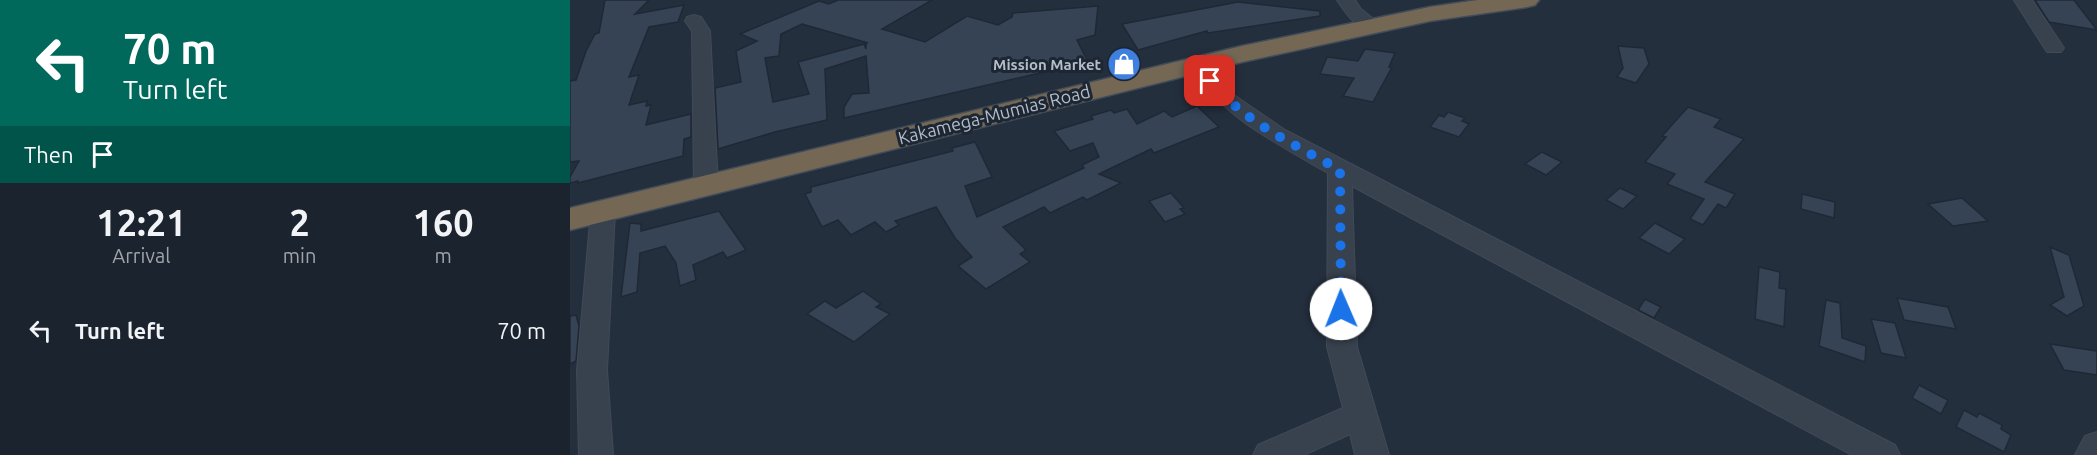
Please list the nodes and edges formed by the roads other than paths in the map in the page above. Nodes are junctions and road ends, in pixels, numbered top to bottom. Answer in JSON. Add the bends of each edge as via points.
{"nodes":[{"id":1,"x":1346,"y":0,"type":"edge"},
{"id":2,"x":1527,"y":0,"type":"edge"},
{"id":3,"x":2023,"y":0,"type":"edge"},
{"id":4,"x":694,"y":21,"type":"dead end"},
{"id":5,"x":1372,"y":25,"type":"junction"},
{"id":6,"x":2054,"y":48,"type":"dead end"},
{"id":7,"x":1197,"y":64,"type":"junction"},
{"id":8,"x":1340,"y":170,"type":"junction"},
{"id":9,"x":706,"y":186,"type":"junction"},
{"id":10,"x":603,"y":211,"type":"junction"},
{"id":11,"x":570,"y":219,"type":"edge"},
{"id":12,"x":1360,"y":415,"type":"junction"},
{"id":13,"x":2097,"y":446,"type":"edge"},
{"id":14,"x":596,"y":455,"type":"edge"},
{"id":15,"x":1270,"y":455,"type":"edge"},
{"id":16,"x":1372,"y":455,"type":"edge"},
{"id":17,"x":1883,"y":455,"type":"edge"},
{"id":18,"x":2092,"y":455,"type":"edge"}],
"edges":[{"from":1,"to":5,"type":"street","via":[[1354,13]]},
{"from":2,"to":5,"type":"highway","name":"Kakamega-Mumias Road"},
{"from":3,"to":6,"type":"street"},
{"from":4,"to":9,"type":"street","via":[[701,31]]},
{"from":5,"to":7,"type":"highway","name":"Kakamega-Mumias Road"},
{"from":7,"to":8,"type":"street","via":[[1224,97],[1277,135]]},
{"from":7,"to":9,"type":"highway","name":"Kakamega-Mumias Road"},
{"from":8,"to":12,"type":"street","via":[[1342,347]]},
{"from":8,"to":17,"type":"street"},
{"from":9,"to":10,"type":"highway","name":"Kakamega-Mumias Road"},
{"from":10,"to":11,"type":"highway","name":"Kakamega-Mumias Road"},
{"from":10,"to":14,"type":"street","via":[[592,370]]},
{"from":12,"to":15,"type":"street"},
{"from":12,"to":16,"type":"street"},
{"from":13,"to":18,"type":"street"}]}
